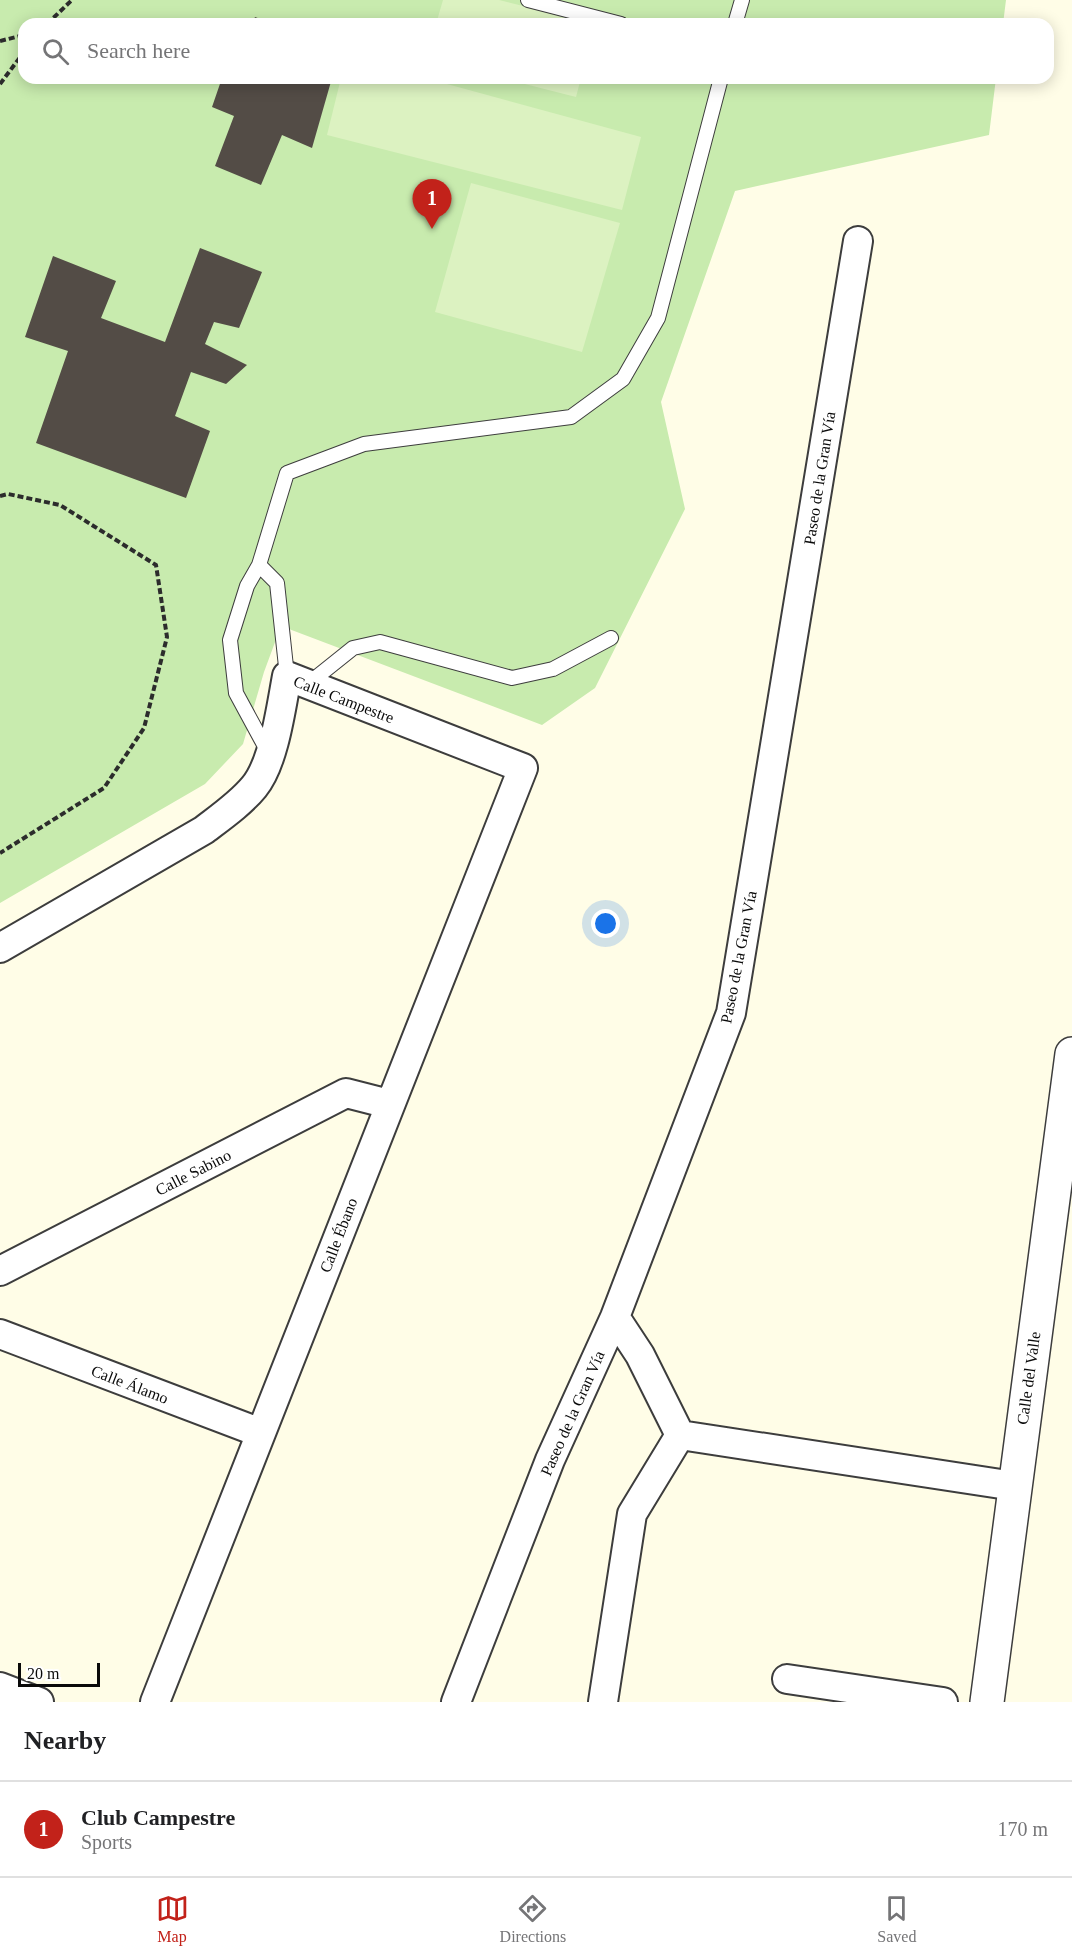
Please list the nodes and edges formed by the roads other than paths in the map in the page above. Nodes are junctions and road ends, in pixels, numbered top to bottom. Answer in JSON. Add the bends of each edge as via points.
{"nodes":[{"id":1,"x":528,"y":0,"type":"edge"},
{"id":2,"x":742,"y":0,"type":"edge"},
{"id":3,"x":598,"y":18,"type":"edge"},
{"id":4,"x":737,"y":18,"type":"edge"},
{"id":5,"x":719,"y":84,"type":"edge"},
{"id":6,"x":858,"y":241,"type":"dead end"},
{"id":7,"x":259,"y":565,"type":"junction"},
{"id":8,"x":611,"y":638,"type":"dead end"},
{"id":9,"x":297,"y":680,"type":"junction"},
{"id":10,"x":270,"y":754,"type":"junction"},
{"id":11,"x":523,"y":768,"type":"joint"},
{"id":12,"x":0,"y":948,"type":"edge"},
{"id":13,"x":1072,"y":1054,"type":"edge"},
{"id":14,"x":389,"y":1104,"type":"junction"},
{"id":15,"x":0,"y":1271,"type":"edge"},
{"id":16,"x":615,"y":1317,"type":"junction"},
{"id":17,"x":0,"y":1334,"type":"edge"},
{"id":18,"x":261,"y":1433,"type":"junction"},
{"id":19,"x":680,"y":1436,"type":"junction"},
{"id":20,"x":1014,"y":1486,"type":"junction"},
{"id":21,"x":787,"y":1679,"type":"dead end"},
{"id":22,"x":0,"y":1687,"type":"edge"},
{"id":23,"x":39,"y":1702,"type":"edge"},
{"id":24,"x":155,"y":1702,"type":"edge"},
{"id":25,"x":456,"y":1702,"type":"edge"},
{"id":26,"x":603,"y":1702,"type":"edge"},
{"id":27,"x":943,"y":1702,"type":"edge"},
{"id":28,"x":987,"y":1702,"type":"edge"}],
"edges":[{"from":1,"to":3,"type":"lane"},
{"from":2,"to":4,"type":"lane"},
{"from":5,"to":7,"type":"lane","via":[[658,318],[623,379],[572,417],[364,444],[287,473]]},
{"from":6,"to":16,"type":"street","name":"Paseo de la Gran Vía","via":[[731,1013]]},
{"from":7,"to":9,"type":"lane","via":[[277,583]]},
{"from":7,"to":10,"type":"lane","via":[[247,586],[230,640],[236,693]]},
{"from":8,"to":9,"type":"lane","via":[[553,669],[512,678],[380,642],[353,648]]},
{"from":9,"to":10,"type":"street","name":"Calle Campestre"},
{"from":9,"to":11,"type":"street","name":"Calle Campestre"},
{"from":10,"to":12,"type":"street","name":"Calle Campestre","via":[[255,786],[204,830]]},
{"from":11,"to":14,"type":"street","name":"Calle Ébano"},
{"from":13,"to":20,"type":"street","name":"Calle del Valle"},
{"from":14,"to":15,"type":"street","name":"Calle Sabino","via":[[346,1093]]},
{"from":14,"to":18,"type":"street","name":"Calle Ébano"},
{"from":16,"to":19,"type":"street","via":[[640,1355]]},
{"from":16,"to":25,"type":"street","name":"Paseo de la Gran Vía","via":[[550,1460]]},
{"from":17,"to":18,"type":"street","name":"Calle Álamo"},
{"from":18,"to":24,"type":"street","name":"Calle Ébano"},
{"from":19,"to":20,"type":"street"},
{"from":19,"to":26,"type":"street","via":[[632,1514]]},
{"from":20,"to":28,"type":"street","name":"Calle del Valle"},
{"from":21,"to":27,"type":"street"},
{"from":22,"to":23,"type":"street"}]}
